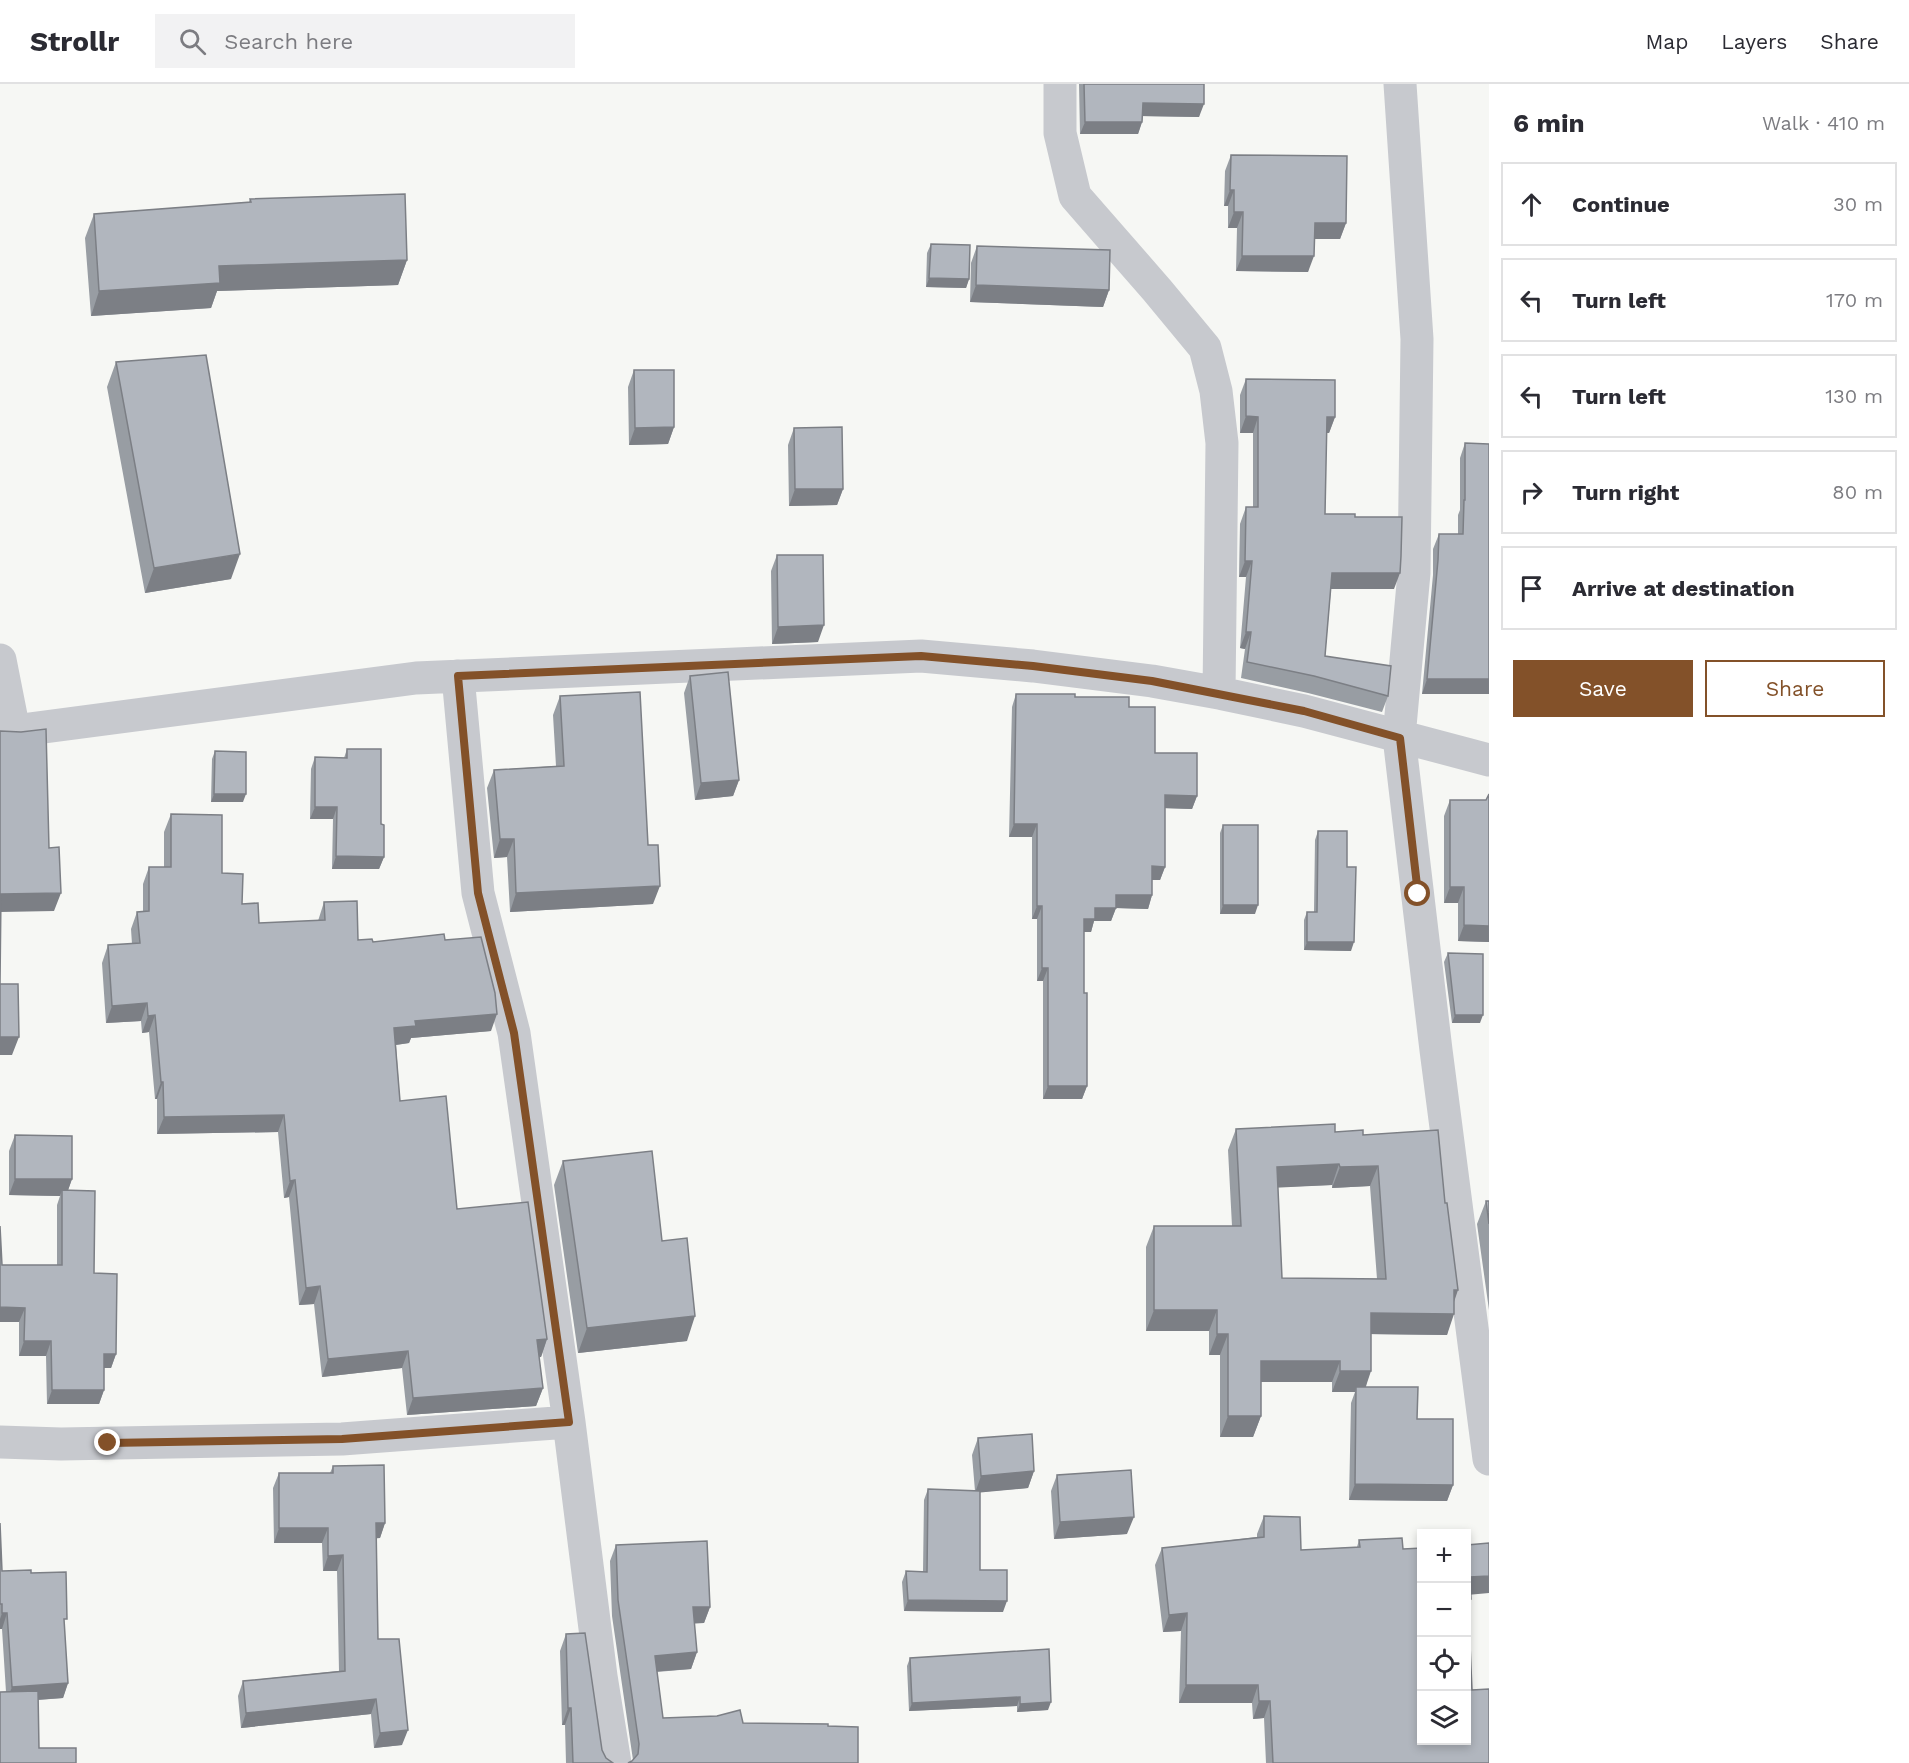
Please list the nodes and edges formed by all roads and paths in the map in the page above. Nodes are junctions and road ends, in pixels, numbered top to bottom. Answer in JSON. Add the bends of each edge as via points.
{"nodes":[{"id":1,"x":1060,"y":84,"type":"edge"},
{"id":2,"x":1400,"y":84,"type":"edge"},
{"id":3,"x":0,"y":660,"type":"edge"},
{"id":4,"x":458,"y":676,"type":"junction"},
{"id":5,"x":1219,"y":693,"type":"junction"},
{"id":6,"x":7,"y":731,"type":"edge"},
{"id":7,"x":1400,"y":738,"type":"junction"},
{"id":8,"x":1489,"y":760,"type":"edge"},
{"id":9,"x":569,"y":1422,"type":"junction"},
{"id":10,"x":0,"y":1442,"type":"edge"},
{"id":11,"x":1489,"y":1459,"type":"edge"},
{"id":12,"x":615,"y":1763,"type":"edge"}],
"edges":[{"from":1,"to":5,"type":"street","via":[[1060,133],[1075,196],[1205,348],[1216,391],[1222,443]]},
{"from":2,"to":7,"type":"street","via":[[1417,339],[1414,573]]},
{"from":3,"to":6,"type":"street"},
{"from":4,"to":5,"type":"street","via":[[921,656],[1152,681]]},
{"from":4,"to":6,"type":"street","via":[[416,678]]},
{"from":4,"to":9,"type":"street","via":[[478,893],[514,1033]]},
{"from":5,"to":7,"type":"street","via":[[1304,711]]},
{"from":7,"to":8,"type":"street"},
{"from":7,"to":11,"type":"street"},
{"from":9,"to":10,"type":"street","via":[[342,1439]]},
{"from":9,"to":12,"type":"street"}]}
